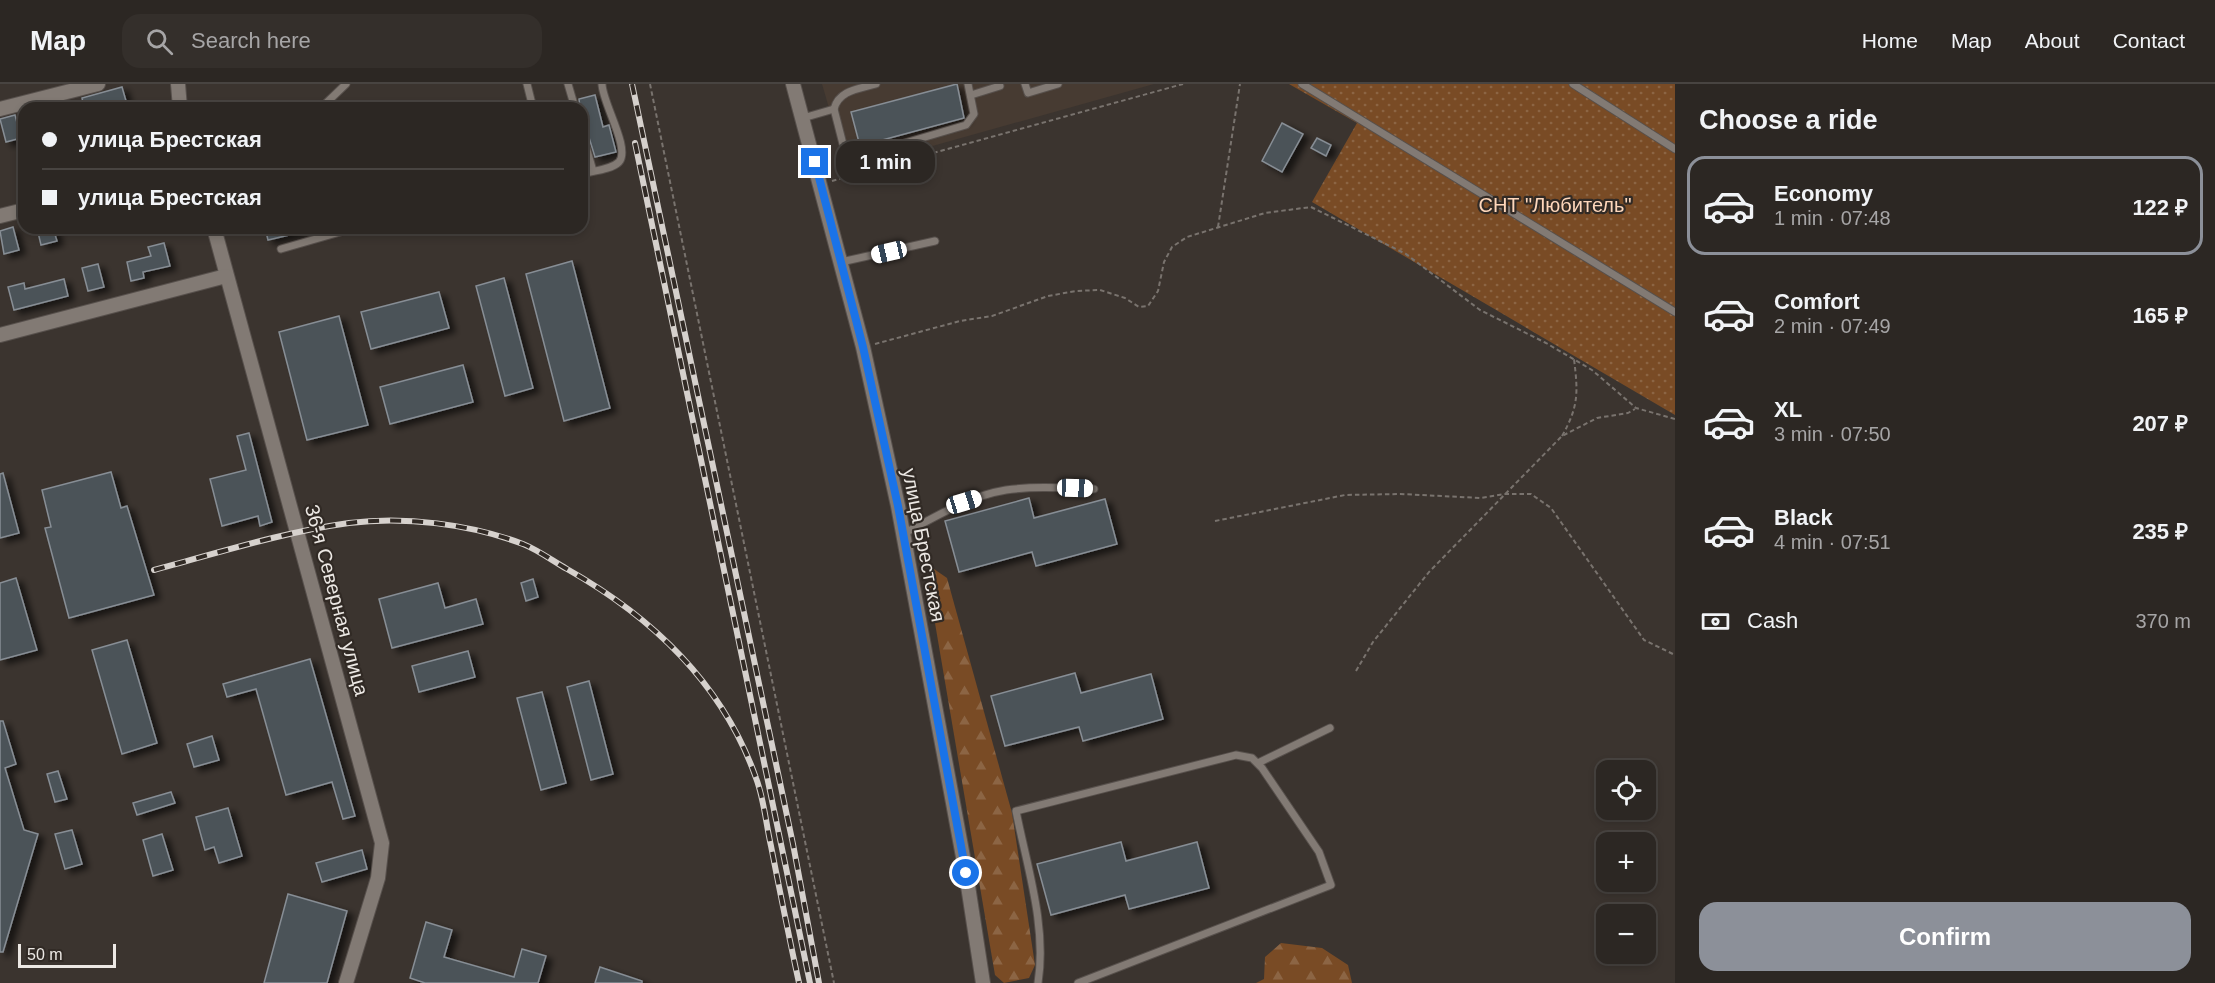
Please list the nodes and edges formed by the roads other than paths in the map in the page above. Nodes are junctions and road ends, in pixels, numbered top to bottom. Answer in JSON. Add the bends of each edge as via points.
{"nodes":[{"id":1,"x":98,"y":84,"type":"edge"},
{"id":2,"x":178,"y":84,"type":"edge"},
{"id":3,"x":346,"y":84,"type":"edge"},
{"id":4,"x":527,"y":84,"type":"edge"},
{"id":5,"x":568,"y":84,"type":"edge"},
{"id":6,"x":602,"y":84,"type":"edge"},
{"id":7,"x":794,"y":84,"type":"edge"},
{"id":8,"x":876,"y":84,"type":"edge"},
{"id":9,"x":968,"y":84,"type":"edge"},
{"id":10,"x":999,"y":84,"type":"edge"},
{"id":11,"x":1025,"y":84,"type":"edge"},
{"id":12,"x":1058,"y":84,"type":"edge"},
{"id":13,"x":1302,"y":84,"type":"edge"},
{"id":14,"x":1573,"y":84,"type":"edge"},
{"id":15,"x":971,"y":95,"type":"junction"},
{"id":16,"x":27,"y":102,"type":"edge"},
{"id":17,"x":180,"y":102,"type":"edge"},
{"id":18,"x":327,"y":102,"type":"edge"},
{"id":19,"x":532,"y":102,"type":"edge"},
{"id":20,"x":573,"y":102,"type":"edge"},
{"id":21,"x":18,"y":104,"type":"edge"},
{"id":22,"x":0,"y":109,"type":"edge"},
{"id":23,"x":834,"y":109,"type":"junction"},
{"id":24,"x":803,"y":118,"type":"junction"},
{"id":25,"x":1675,"y":149,"type":"edge"},
{"id":26,"x":588,"y":156,"type":"edge"},
{"id":27,"x":592,"y":171,"type":"junction"},
{"id":28,"x":588,"y":172,"type":"edge"},
{"id":29,"x":18,"y":212,"type":"edge"},
{"id":30,"x":0,"y":216,"type":"edge"},
{"id":31,"x":216,"y":234,"type":"edge"},
{"id":32,"x":332,"y":234,"type":"edge"},
{"id":33,"x":935,"y":242,"type":"dead end"},
{"id":34,"x":281,"y":249,"type":"dead end"},
{"id":35,"x":841,"y":262,"type":"junction"},
{"id":36,"x":226,"y":276,"type":"junction"},
{"id":37,"x":1675,"y":312,"type":"edge"},
{"id":38,"x":0,"y":335,"type":"edge"},
{"id":39,"x":1094,"y":489,"type":"dead end"},
{"id":40,"x":903,"y":534,"type":"junction"},
{"id":41,"x":1330,"y":728,"type":"dead end"},
{"id":42,"x":1258,"y":763,"type":"junction"},
{"id":43,"x":346,"y":983,"type":"edge"},
{"id":44,"x":982,"y":983,"type":"edge"},
{"id":45,"x":1038,"y":983,"type":"edge"},
{"id":46,"x":1078,"y":983,"type":"edge"}],
"edges":[{"from":1,"to":16,"type":"street"},
{"from":2,"to":17,"type":"street"},
{"from":3,"to":18,"type":"lane"},
{"from":4,"to":19,"type":"lane"},
{"from":5,"to":20,"type":"lane"},
{"from":6,"to":27,"type":"lane","via":[[622,155],[619,162]]},
{"from":7,"to":24,"type":"street","name":"улица Брестская"},
{"from":8,"to":23,"type":"lane","via":[[844,93]]},
{"from":9,"to":15,"type":"lane"},
{"from":10,"to":15,"type":"lane"},
{"from":11,"to":12,"type":"lane","via":[[1028,93]]},
{"from":13,"to":37,"type":"lane"},
{"from":14,"to":25,"type":"lane"},
{"from":15,"to":23,"type":"lane","via":[[974,114],[966,125],[854,158],[845,152]]},
{"from":21,"to":22,"type":"street"},
{"from":23,"to":24,"type":"lane"},
{"from":24,"to":35,"type":"street","name":"улица Брестская"},
{"from":26,"to":27,"type":"lane"},
{"from":27,"to":28,"type":"lane"},
{"from":29,"to":30,"type":"street"},
{"from":31,"to":36,"type":"street","name":"36-я Северная улица"},
{"from":32,"to":34,"type":"lane"},
{"from":33,"to":35,"type":"lane"},
{"from":35,"to":40,"type":"street","name":"улица Брестская"},
{"from":36,"to":38,"type":"street"},
{"from":36,"to":43,"type":"street","name":"36-я Северная улица","via":[[382,843],[378,878]]},
{"from":39,"to":40,"type":"lane","via":[[1037,487],[1003,491],[964,502]]},
{"from":40,"to":44,"type":"street","name":"улица Брестская","via":[[966,873]]},
{"from":41,"to":42,"type":"lane"},
{"from":42,"to":45,"type":"lane","via":[[1236,755],[1016,811],[1036,909],[1041,950]]},
{"from":42,"to":46,"type":"lane","via":[[1319,852],[1331,885]]}]}
